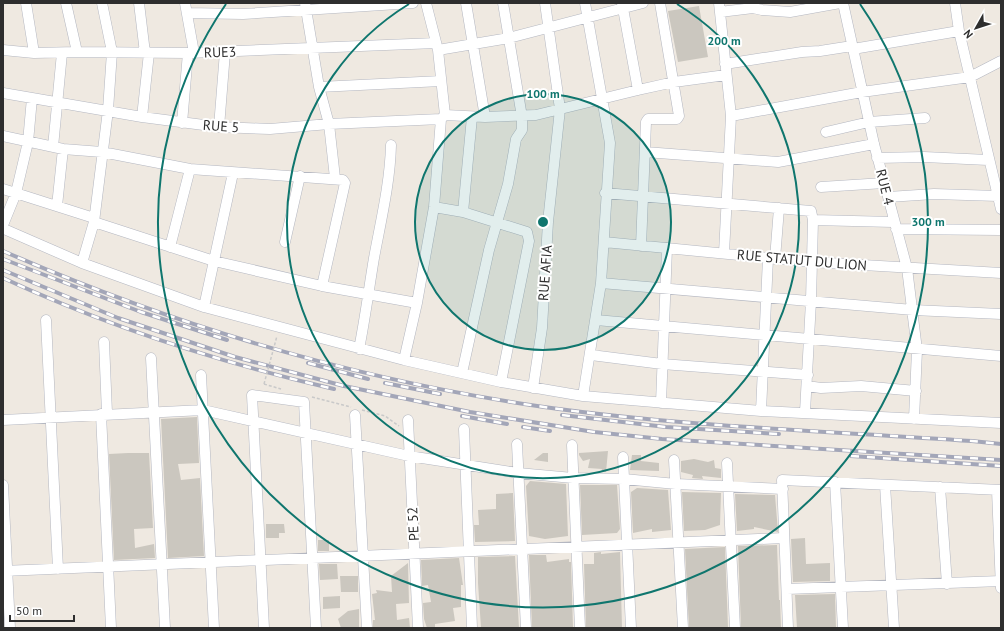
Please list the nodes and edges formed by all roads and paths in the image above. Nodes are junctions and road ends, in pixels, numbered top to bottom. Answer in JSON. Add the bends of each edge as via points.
{"nodes":[{"id":1,"x":26,"y":3,"type":"edge"},
{"id":2,"x":66,"y":3,"type":"edge"},
{"id":3,"x":102,"y":3,"type":"edge"},
{"id":4,"x":139,"y":3,"type":"edge"},
{"id":5,"x":222,"y":3,"type":"edge"},
{"id":6,"x":413,"y":3,"type":"edge"},
{"id":7,"x":426,"y":3,"type":"edge"},
{"id":8,"x":466,"y":3,"type":"edge"},
{"id":9,"x":503,"y":3,"type":"edge"},
{"id":10,"x":545,"y":3,"type":"edge"},
{"id":11,"x":585,"y":3,"type":"edge"},
{"id":12,"x":643,"y":3,"type":"edge"},
{"id":13,"x":660,"y":3,"type":"edge"},
{"id":14,"x":840,"y":3,"type":"edge"},
{"id":15,"x":843,"y":3,"type":"edge"},
{"id":16,"x":955,"y":3,"type":"edge"},
{"id":17,"x":623,"y":5,"type":"edge"},
{"id":18,"x":753,"y":5,"type":"edge"},
{"id":19,"x":305,"y":7,"type":"edge"},
{"id":20,"x":719,"y":7,"type":"edge"},
{"id":21,"x":186,"y":8,"type":"edge"},
{"id":22,"x":223,"y":14,"type":"junction"},
{"id":23,"x":588,"y":17,"type":"junction"},
{"id":24,"x":549,"y":28,"type":"junction"},
{"id":25,"x":959,"y":31,"type":"junction"},
{"id":26,"x":509,"y":38,"type":"junction"},
{"id":27,"x":472,"y":46,"type":"junction"},
{"id":28,"x":437,"y":47,"type":"junction"},
{"id":29,"x":852,"y":47,"type":"junction"},
{"id":30,"x":3,"y":50,"type":"edge"},
{"id":31,"x":312,"y":50,"type":"junction"},
{"id":32,"x":34,"y":52,"type":"junction"},
{"id":33,"x":77,"y":52,"type":"junction"},
{"id":34,"x":112,"y":52,"type":"junction"},
{"id":35,"x":225,"y":52,"type":"junction"},
{"id":36,"x":62,"y":53,"type":"junction"},
{"id":37,"x":147,"y":53,"type":"junction"},
{"id":38,"x":191,"y":53,"type":"junction"},
{"id":39,"x":1001,"y":62,"type":"edge"},
{"id":40,"x":725,"y":64,"type":"junction"},
{"id":41,"x":726,"y":75,"type":"junction"},
{"id":42,"x":970,"y":77,"type":"junction"},
{"id":43,"x":441,"y":81,"type":"junction"},
{"id":44,"x":674,"y":82,"type":"junction"},
{"id":45,"x":319,"y":87,"type":"junction"},
{"id":46,"x":638,"y":90,"type":"junction"},
{"id":47,"x":862,"y":92,"type":"junction"},
{"id":48,"x":3,"y":93,"type":"edge"},
{"id":49,"x":32,"y":98,"type":"junction"},
{"id":50,"x":602,"y":99,"type":"junction"},
{"id":51,"x":56,"y":102,"type":"junction"},
{"id":52,"x":108,"y":110,"type":"junction"},
{"id":53,"x":560,"y":110,"type":"junction"},
{"id":54,"x":731,"y":116,"type":"junction"},
{"id":55,"x":142,"y":117,"type":"junction"},
{"id":56,"x":443,"y":117,"type":"junction"},
{"id":57,"x":472,"y":117,"type":"junction"},
{"id":58,"x":485,"y":117,"type":"junction"},
{"id":59,"x":522,"y":117,"type":"junction"},
{"id":60,"x":925,"y":118,"type":"dead end"},
{"id":61,"x":869,"y":122,"type":"junction"},
{"id":62,"x":182,"y":123,"type":"junction"},
{"id":63,"x":328,"y":124,"type":"junction"},
{"id":64,"x":219,"y":127,"type":"junction"},
{"id":65,"x":826,"y":132,"type":"dead end"},
{"id":66,"x":3,"y":136,"type":"edge"},
{"id":67,"x":28,"y":142,"type":"junction"},
{"id":68,"x":874,"y":144,"type":"junction"},
{"id":69,"x":391,"y":145,"type":"dead end"},
{"id":70,"x":58,"y":148,"type":"junction"},
{"id":71,"x":102,"y":152,"type":"junction"},
{"id":72,"x":645,"y":152,"type":"junction"},
{"id":73,"x":877,"y":158,"type":"junction"},
{"id":74,"x":729,"y":160,"type":"junction"},
{"id":75,"x":988,"y":160,"type":"junction"},
{"id":76,"x":190,"y":169,"type":"junction"},
{"id":77,"x":233,"y":173,"type":"junction"},
{"id":78,"x":300,"y":176,"type":"junction"},
{"id":79,"x":335,"y":178,"type":"junction"},
{"id":80,"x":884,"y":183,"type":"junction"},
{"id":81,"x":821,"y":187,"type":"dead end"},
{"id":82,"x":3,"y":188,"type":"edge"},
{"id":83,"x":16,"y":193,"type":"junction"},
{"id":84,"x":605,"y":193,"type":"junction"},
{"id":85,"x":643,"y":196,"type":"junction"},
{"id":86,"x":998,"y":196,"type":"junction"},
{"id":87,"x":888,"y":197,"type":"junction"},
{"id":88,"x":726,"y":204,"type":"junction"},
{"id":89,"x":57,"y":206,"type":"junction"},
{"id":90,"x":434,"y":207,"type":"junction"},
{"id":91,"x":779,"y":208,"type":"junction"},
{"id":92,"x":1001,"y":209,"type":"edge"},
{"id":93,"x":462,"y":212,"type":"junction"},
{"id":94,"x":94,"y":220,"type":"junction"},
{"id":95,"x":813,"y":220,"type":"junction"},
{"id":96,"x":497,"y":223,"type":"junction"},
{"id":97,"x":895,"y":225,"type":"junction"},
{"id":98,"x":4,"y":229,"type":"edge"},
{"id":99,"x":1001,"y":230,"type":"edge"},
{"id":100,"x":285,"y":242,"type":"dead end"},
{"id":101,"x":604,"y":242,"type":"junction"},
{"id":102,"x":641,"y":246,"type":"junction"},
{"id":103,"x":170,"y":247,"type":"junction"},
{"id":104,"x":667,"y":248,"type":"junction"},
{"id":105,"x":724,"y":254,"type":"junction"},
{"id":106,"x":771,"y":258,"type":"junction"},
{"id":107,"x":214,"y":261,"type":"junction"},
{"id":108,"x":811,"y":262,"type":"junction"},
{"id":109,"x":82,"y":264,"type":"junction"},
{"id":110,"x":907,"y":268,"type":"junction"},
{"id":111,"x":1001,"y":273,"type":"edge"},
{"id":112,"x":601,"y":283,"type":"junction"},
{"id":113,"x":322,"y":286,"type":"junction"},
{"id":114,"x":666,"y":290,"type":"junction"},
{"id":115,"x":370,"y":293,"type":"junction"},
{"id":116,"x":766,"y":298,"type":"junction"},
{"id":117,"x":812,"y":301,"type":"junction"},
{"id":118,"x":417,"y":302,"type":"junction"},
{"id":119,"x":204,"y":306,"type":"junction"},
{"id":120,"x":914,"y":310,"type":"junction"},
{"id":121,"x":1001,"y":314,"type":"edge"},
{"id":122,"x":46,"y":320,"type":"dead end"},
{"id":123,"x":596,"y":320,"type":"junction"},
{"id":124,"x":664,"y":326,"type":"junction"},
{"id":125,"x":277,"y":336,"type":"dead end"},
{"id":126,"x":764,"y":336,"type":"junction"},
{"id":127,"x":809,"y":340,"type":"junction"},
{"id":128,"x":104,"y":342,"type":"dead end"},
{"id":129,"x":359,"y":349,"type":"junction"},
{"id":130,"x":917,"y":350,"type":"junction"},
{"id":131,"x":591,"y":355,"type":"junction"},
{"id":132,"x":1001,"y":356,"type":"edge"},
{"id":133,"x":151,"y":358,"type":"dead end"},
{"id":134,"x":404,"y":360,"type":"junction"},
{"id":135,"x":662,"y":364,"type":"junction"},
{"id":136,"x":462,"y":373,"type":"junction"},
{"id":137,"x":763,"y":373,"type":"junction"},
{"id":138,"x":201,"y":375,"type":"dead end"},
{"id":139,"x":808,"y":375,"type":"junction"},
{"id":140,"x":501,"y":382,"type":"junction"},
{"id":141,"x":807,"y":386,"type":"junction"},
{"id":142,"x":533,"y":388,"type":"junction"},
{"id":143,"x":287,"y":390,"type":"dead end"},
{"id":144,"x":916,"y":390,"type":"junction"},
{"id":145,"x":583,"y":396,"type":"junction"},
{"id":146,"x":307,"y":399,"type":"junction"},
{"id":147,"x":661,"y":403,"type":"junction"},
{"id":148,"x":203,"y":410,"type":"junction"},
{"id":149,"x":155,"y":411,"type":"junction"},
{"id":150,"x":357,"y":411,"type":"junction"},
{"id":151,"x":761,"y":411,"type":"junction"},
{"id":152,"x":805,"y":412,"type":"junction"},
{"id":153,"x":104,"y":414,"type":"junction"},
{"id":154,"x":50,"y":418,"type":"junction"},
{"id":155,"x":914,"y":419,"type":"junction"},
{"id":156,"x":3,"y":420,"type":"edge"},
{"id":157,"x":408,"y":420,"type":"dead end"},
{"id":158,"x":254,"y":422,"type":"junction"},
{"id":159,"x":1001,"y":423,"type":"edge"},
{"id":160,"x":464,"y":429,"type":"dead end"},
{"id":161,"x":306,"y":432,"type":"junction"},
{"id":162,"x":408,"y":432,"type":"junction"},
{"id":163,"x":517,"y":444,"type":"dead end"},
{"id":164,"x":357,"y":445,"type":"junction"},
{"id":165,"x":572,"y":445,"type":"dead end"},
{"id":166,"x":410,"y":456,"type":"junction"},
{"id":167,"x":623,"y":457,"type":"dead end"},
{"id":168,"x":674,"y":460,"type":"dead end"},
{"id":169,"x":727,"y":463,"type":"dead end"},
{"id":170,"x":465,"y":464,"type":"junction"},
{"id":171,"x":518,"y":473,"type":"junction"},
{"id":172,"x":573,"y":478,"type":"junction"},
{"id":173,"x":624,"y":479,"type":"junction"},
{"id":174,"x":835,"y":482,"type":"junction"},
{"id":175,"x":676,"y":484,"type":"junction"},
{"id":176,"x":885,"y":484,"type":"junction"},
{"id":177,"x":3,"y":485,"type":"edge"},
{"id":178,"x":728,"y":487,"type":"junction"},
{"id":179,"x":940,"y":487,"type":"junction"},
{"id":180,"x":783,"y":489,"type":"junction"},
{"id":181,"x":999,"y":490,"type":"edge"},
{"id":182,"x":1000,"y":534,"type":"edge"},
{"id":183,"x":784,"y":538,"type":"junction"},
{"id":184,"x":731,"y":540,"type":"junction"},
{"id":185,"x":679,"y":542,"type":"junction"},
{"id":186,"x":627,"y":545,"type":"junction"},
{"id":187,"x":577,"y":547,"type":"junction"},
{"id":188,"x":522,"y":549,"type":"junction"},
{"id":189,"x":469,"y":551,"type":"junction"},
{"id":190,"x":414,"y":554,"type":"junction"},
{"id":191,"x":362,"y":556,"type":"junction"},
{"id":192,"x":312,"y":558,"type":"junction"},
{"id":193,"x":261,"y":560,"type":"junction"},
{"id":194,"x":211,"y":563,"type":"junction"},
{"id":195,"x":162,"y":564,"type":"junction"},
{"id":196,"x":108,"y":567,"type":"junction"},
{"id":197,"x":58,"y":569,"type":"junction"},
{"id":198,"x":5,"y":571,"type":"edge"},
{"id":199,"x":1001,"y":581,"type":"edge"},
{"id":200,"x":947,"y":584,"type":"junction"},
{"id":201,"x":842,"y":586,"type":"junction"},
{"id":202,"x":891,"y":586,"type":"junction"},
{"id":203,"x":1001,"y":588,"type":"edge"},
{"id":204,"x":787,"y":589,"type":"junction"},
{"id":205,"x":10,"y":628,"type":"edge"},
{"id":206,"x":111,"y":628,"type":"edge"},
{"id":207,"x":165,"y":628,"type":"edge"},
{"id":208,"x":214,"y":628,"type":"edge"},
{"id":209,"x":264,"y":628,"type":"edge"},
{"id":210,"x":316,"y":628,"type":"edge"},
{"id":211,"x":367,"y":628,"type":"edge"},
{"id":212,"x":418,"y":628,"type":"edge"},
{"id":213,"x":472,"y":628,"type":"edge"},
{"id":214,"x":526,"y":628,"type":"edge"},
{"id":215,"x":580,"y":628,"type":"edge"},
{"id":216,"x":631,"y":628,"type":"edge"},
{"id":217,"x":683,"y":628,"type":"edge"},
{"id":218,"x":735,"y":628,"type":"edge"},
{"id":219,"x":788,"y":628,"type":"edge"},
{"id":220,"x":844,"y":628,"type":"edge"},
{"id":221,"x":894,"y":628,"type":"edge"}],
"edges":[{"from":1,"to":32,"type":"street"},
{"from":2,"to":33,"type":"street"},
{"from":3,"to":34,"type":"street"},
{"from":4,"to":37,"type":"street"},
{"from":5,"to":22,"type":"street"},
{"from":6,"to":19,"type":"street"},
{"from":7,"to":28,"type":"street"},
{"from":8,"to":27,"type":"street"},
{"from":9,"to":26,"type":"street"},
{"from":10,"to":24,"type":"street","name":"RUE AFIA"},
{"from":11,"to":23,"type":"street"},
{"from":12,"to":17,"type":"street","name":"RUE3"},
{"from":13,"to":44,"type":"street"},
{"from":14,"to":18,"type":"street","via":[[790,12],[762,10]]},
{"from":15,"to":29,"type":"street","name":"RUE 4"},
{"from":16,"to":25,"type":"street"},
{"from":17,"to":23,"type":"street","name":"RUE3"},
{"from":17,"to":46,"type":"street"},
{"from":18,"to":20,"type":"street"},
{"from":19,"to":22,"type":"street"},
{"from":19,"to":31,"type":"street"},
{"from":20,"to":40,"type":"street"},
{"from":21,"to":22,"type":"street"},
{"from":21,"to":38,"type":"street"},
{"from":23,"to":24,"type":"street","name":"RUE3"},
{"from":23,"to":50,"type":"street"},
{"from":24,"to":26,"type":"street","name":"RUE3"},
{"from":24,"to":53,"type":"street","name":"RUE AFIA"},
{"from":25,"to":29,"type":"street"},
{"from":25,"to":42,"type":"street"},
{"from":26,"to":27,"type":"street","name":"RUE3"},
{"from":26,"to":59,"type":"street"},
{"from":27,"to":28,"type":"street","name":"RUE3"},
{"from":27,"to":58,"type":"street"},
{"from":28,"to":31,"type":"street","name":"RUE3"},
{"from":28,"to":43,"type":"street"},
{"from":29,"to":40,"type":"street"},
{"from":29,"to":47,"type":"street","name":"RUE 4"},
{"from":30,"to":32,"type":"street","name":"RUE3"},
{"from":31,"to":35,"type":"street","name":"RUE3"},
{"from":31,"to":45,"type":"street"},
{"from":32,"to":36,"type":"street","name":"RUE3"},
{"from":33,"to":34,"type":"street","name":"RUE3"},
{"from":33,"to":36,"type":"street","name":"RUE3"},
{"from":34,"to":37,"type":"street","name":"RUE3"},
{"from":34,"to":52,"type":"street"},
{"from":35,"to":38,"type":"street","name":"RUE3"},
{"from":35,"to":64,"type":"street"},
{"from":36,"to":51,"type":"street"},
{"from":37,"to":38,"type":"street","name":"RUE3"},
{"from":37,"to":55,"type":"street"},
{"from":38,"to":62,"type":"street"},
{"from":39,"to":42,"type":"street"},
{"from":40,"to":41,"type":"street"},
{"from":41,"to":44,"type":"street","name":"RUE 5"},
{"from":41,"to":54,"type":"street"},
{"from":42,"to":47,"type":"street"},
{"from":42,"to":75,"type":"street"},
{"from":43,"to":45,"type":"street"},
{"from":43,"to":56,"type":"street"},
{"from":44,"to":46,"type":"street","name":"RUE 5"},
{"from":44,"to":72,"type":"street","via":[[678,118],[647,120]]},
{"from":45,"to":63,"type":"street"},
{"from":46,"to":50,"type":"street","name":"RUE 5"},
{"from":47,"to":54,"type":"street"},
{"from":47,"to":61,"type":"street","name":"RUE 4"},
{"from":48,"to":49,"type":"street","name":"RUE 5"},
{"from":49,"to":51,"type":"street","name":"RUE 5"},
{"from":49,"to":67,"type":"street"},
{"from":50,"to":53,"type":"street","name":"RUE 5"},
{"from":50,"to":84,"type":"street","via":[[610,143]]},
{"from":51,"to":52,"type":"street","name":"RUE 5"},
{"from":51,"to":70,"type":"street"},
{"from":52,"to":55,"type":"street","name":"RUE 5"},
{"from":52,"to":71,"type":"street"},
{"from":53,"to":59,"type":"street","name":"RUE 5"},
{"from":53,"to":142,"type":"street","name":"RUE AFIA","via":[[548,222],[542,328]]},
{"from":54,"to":74,"type":"street"},
{"from":55,"to":62,"type":"street","name":"RUE 5"},
{"from":56,"to":57,"type":"street","name":"RUE 5"},
{"from":56,"to":63,"type":"street","name":"RUE 5"},
{"from":56,"to":90,"type":"street"},
{"from":57,"to":58,"type":"street","name":"RUE 5"},
{"from":57,"to":93,"type":"street"},
{"from":58,"to":59,"type":"street","name":"RUE 5"},
{"from":59,"to":96,"type":"street","via":[[522,130],[516,139],[508,184]]},
{"from":60,"to":61,"type":"street"},
{"from":61,"to":65,"type":"street"},
{"from":61,"to":68,"type":"street","name":"RUE 4"},
{"from":62,"to":64,"type":"street","name":"RUE 5"},
{"from":63,"to":64,"type":"street","name":"RUE 5","via":[[270,129]]},
{"from":63,"to":79,"type":"street"},
{"from":66,"to":67,"type":"street"},
{"from":67,"to":70,"type":"street"},
{"from":67,"to":83,"type":"street"},
{"from":68,"to":73,"type":"street","name":"RUE 4"},
{"from":68,"to":74,"type":"street","via":[[788,162]]},
{"from":69,"to":115,"type":"street","via":[[384,215],[374,258]]},
{"from":70,"to":71,"type":"street"},
{"from":70,"to":89,"type":"street"},
{"from":71,"to":76,"type":"street"},
{"from":71,"to":94,"type":"street"},
{"from":72,"to":74,"type":"street"},
{"from":72,"to":85,"type":"street"},
{"from":73,"to":75,"type":"street"},
{"from":73,"to":80,"type":"street","name":"RUE 4"},
{"from":74,"to":88,"type":"street"},
{"from":75,"to":86,"type":"street"},
{"from":76,"to":77,"type":"street"},
{"from":76,"to":103,"type":"street"},
{"from":77,"to":78,"type":"street"},
{"from":77,"to":107,"type":"street"},
{"from":78,"to":79,"type":"street"},
{"from":78,"to":100,"type":"street"},
{"from":79,"to":113,"type":"street","via":[[345,183]]},
{"from":80,"to":81,"type":"street"},
{"from":80,"to":87,"type":"street","name":"RUE 4"},
{"from":82,"to":83,"type":"street"},
{"from":83,"to":89,"type":"street"},
{"from":83,"to":98,"type":"street","via":[[3,225]]},
{"from":84,"to":85,"type":"street"},
{"from":84,"to":101,"type":"street"},
{"from":85,"to":88,"type":"street"},
{"from":85,"to":102,"type":"street"},
{"from":86,"to":87,"type":"street","via":[[934,194]]},
{"from":86,"to":92,"type":"street"},
{"from":87,"to":97,"type":"street","name":"RUE 4"},
{"from":88,"to":91,"type":"street"},
{"from":88,"to":105,"type":"street"},
{"from":89,"to":94,"type":"street"},
{"from":90,"to":93,"type":"street"},
{"from":90,"to":118,"type":"street"},
{"from":91,"to":95,"type":"street","via":[[811,211]]},
{"from":91,"to":106,"type":"street"},
{"from":93,"to":96,"type":"street"},
{"from":94,"to":103,"type":"street"},
{"from":94,"to":109,"type":"street"},
{"from":95,"to":97,"type":"street"},
{"from":95,"to":108,"type":"street"},
{"from":96,"to":136,"type":"street"},
{"from":96,"to":140,"type":"street","via":[[527,232],[529,241]]},
{"from":97,"to":99,"type":"street"},
{"from":97,"to":110,"type":"street","name":"RUE 4"},
{"from":98,"to":109,"type":"street"},
{"from":101,"to":102,"type":"street","name":"RUE STATUT DU LION"},
{"from":101,"to":112,"type":"street"},
{"from":102,"to":104,"type":"street","name":"RUE STATUT DU LION"},
{"from":103,"to":107,"type":"street"},
{"from":104,"to":105,"type":"street","name":"RUE STATUT DU LION"},
{"from":104,"to":114,"type":"street"},
{"from":105,"to":106,"type":"street","name":"RUE STATUT DU LION"},
{"from":106,"to":108,"type":"street","name":"RUE STATUT DU LION"},
{"from":106,"to":116,"type":"street"},
{"from":107,"to":113,"type":"street"},
{"from":107,"to":119,"type":"street"},
{"from":108,"to":110,"type":"street","name":"RUE STATUT DU LION"},
{"from":108,"to":117,"type":"street"},
{"from":109,"to":119,"type":"street"},
{"from":110,"to":111,"type":"street","name":"RUE STATUT DU LION"},
{"from":110,"to":120,"type":"street","name":"RUE 4"},
{"from":112,"to":114,"type":"street"},
{"from":112,"to":123,"type":"street"},
{"from":113,"to":115,"type":"street"},
{"from":114,"to":116,"type":"street"},
{"from":114,"to":124,"type":"street"},
{"from":115,"to":118,"type":"street"},
{"from":115,"to":129,"type":"street"},
{"from":116,"to":117,"type":"street"},
{"from":116,"to":126,"type":"street"},
{"from":117,"to":120,"type":"street"},
{"from":117,"to":127,"type":"street"},
{"from":118,"to":134,"type":"street"},
{"from":119,"to":129,"type":"street"},
{"from":120,"to":121,"type":"street"},
{"from":120,"to":130,"type":"street","name":"RUE 4"},
{"from":122,"to":154,"type":"street"},
{"from":123,"to":124,"type":"street"},
{"from":123,"to":131,"type":"street"},
{"from":124,"to":126,"type":"street"},
{"from":124,"to":135,"type":"street"},
{"from":125,"to":143,"type":"path","bridge":true,"via":[[264,384]]},
{"from":126,"to":127,"type":"street"},
{"from":126,"to":137,"type":"street"},
{"from":127,"to":130,"type":"street"},
{"from":127,"to":139,"type":"street"},
{"from":128,"to":153,"type":"street"},
{"from":129,"to":134,"type":"street"},
{"from":130,"to":132,"type":"street"},
{"from":130,"to":144,"type":"street","name":"RUE 4"},
{"from":131,"to":135,"type":"street"},
{"from":131,"to":145,"type":"street"},
{"from":133,"to":149,"type":"street"},
{"from":134,"to":136,"type":"street"},
{"from":135,"to":137,"type":"street"},
{"from":135,"to":147,"type":"street"},
{"from":136,"to":140,"type":"street"},
{"from":137,"to":139,"type":"street"},
{"from":137,"to":151,"type":"street"},
{"from":138,"to":148,"type":"street"},
{"from":139,"to":141,"type":"street"},
{"from":140,"to":142,"type":"street"},
{"from":141,"to":144,"type":"street"},
{"from":141,"to":152,"type":"street"},
{"from":142,"to":145,"type":"street"},
{"from":144,"to":155,"type":"street","name":"RUE 4"},
{"from":145,"to":147,"type":"street"},
{"from":146,"to":150,"type":"path"},
{"from":146,"to":158,"type":"street","via":[[252,395]]},
{"from":146,"to":161,"type":"street"},
{"from":147,"to":151,"type":"street"},
{"from":148,"to":149,"type":"street"},
{"from":148,"to":158,"type":"street"},
{"from":148,"to":194,"type":"street"},
{"from":149,"to":153,"type":"street"},
{"from":149,"to":195,"type":"street"},
{"from":150,"to":162,"type":"path","via":[[385,416]]},
{"from":150,"to":164,"type":"street"},
{"from":151,"to":152,"type":"street"},
{"from":152,"to":155,"type":"street"},
{"from":153,"to":154,"type":"street"},
{"from":153,"to":196,"type":"street"},
{"from":154,"to":156,"type":"street"},
{"from":154,"to":197,"type":"street"},
{"from":155,"to":159,"type":"street"},
{"from":157,"to":162,"type":"street","name":"PE 52"},
{"from":158,"to":161,"type":"street"},
{"from":158,"to":193,"type":"street"},
{"from":160,"to":170,"type":"street"},
{"from":161,"to":164,"type":"street"},
{"from":161,"to":192,"type":"street"},
{"from":162,"to":166,"type":"street","name":"PE 52"},
{"from":163,"to":171,"type":"street"},
{"from":164,"to":166,"type":"street"},
{"from":164,"to":191,"type":"street"},
{"from":165,"to":172,"type":"street"},
{"from":166,"to":170,"type":"street"},
{"from":166,"to":190,"type":"street","name":"PE 52"},
{"from":167,"to":173,"type":"street"},
{"from":168,"to":175,"type":"street"},
{"from":169,"to":178,"type":"street"},
{"from":170,"to":171,"type":"street"},
{"from":170,"to":189,"type":"street"},
{"from":171,"to":172,"type":"street"},
{"from":171,"to":188,"type":"street"},
{"from":172,"to":173,"type":"street"},
{"from":172,"to":187,"type":"street"},
{"from":173,"to":175,"type":"street"},
{"from":173,"to":186,"type":"street"},
{"from":174,"to":176,"type":"street"},
{"from":174,"to":180,"type":"street","via":[[782,480]]},
{"from":174,"to":201,"type":"street"},
{"from":175,"to":178,"type":"street"},
{"from":175,"to":185,"type":"street"},
{"from":176,"to":179,"type":"street"},
{"from":176,"to":202,"type":"street"},
{"from":177,"to":198,"type":"street"},
{"from":178,"to":180,"type":"street"},
{"from":178,"to":184,"type":"street"},
{"from":179,"to":181,"type":"street"},
{"from":179,"to":200,"type":"street"},
{"from":180,"to":183,"type":"street"},
{"from":181,"to":182,"type":"street"},
{"from":182,"to":199,"type":"street"},
{"from":183,"to":184,"type":"street"},
{"from":183,"to":204,"type":"street"},
{"from":184,"to":185,"type":"street"},
{"from":184,"to":218,"type":"street"},
{"from":185,"to":186,"type":"street"},
{"from":185,"to":217,"type":"street"},
{"from":186,"to":187,"type":"street"},
{"from":186,"to":216,"type":"street"},
{"from":187,"to":188,"type":"street"},
{"from":187,"to":215,"type":"street"},
{"from":188,"to":189,"type":"street"},
{"from":188,"to":214,"type":"street"},
{"from":189,"to":190,"type":"street"},
{"from":189,"to":213,"type":"street"},
{"from":190,"to":191,"type":"street"},
{"from":190,"to":212,"type":"street","name":"PE 52"},
{"from":191,"to":192,"type":"street"},
{"from":191,"to":211,"type":"street"},
{"from":192,"to":193,"type":"street"},
{"from":192,"to":210,"type":"street"},
{"from":193,"to":194,"type":"street"},
{"from":193,"to":209,"type":"street"},
{"from":194,"to":195,"type":"street"},
{"from":194,"to":208,"type":"street"},
{"from":195,"to":196,"type":"street"},
{"from":195,"to":207,"type":"street"},
{"from":196,"to":197,"type":"street"},
{"from":196,"to":206,"type":"street"},
{"from":197,"to":198,"type":"street"},
{"from":198,"to":205,"type":"street"},
{"from":199,"to":200,"type":"street"},
{"from":199,"to":203,"type":"street"},
{"from":200,"to":202,"type":"street"},
{"from":201,"to":202,"type":"street"},
{"from":201,"to":204,"type":"street"},
{"from":201,"to":220,"type":"street"},
{"from":202,"to":221,"type":"street"},
{"from":204,"to":219,"type":"street"}]}
